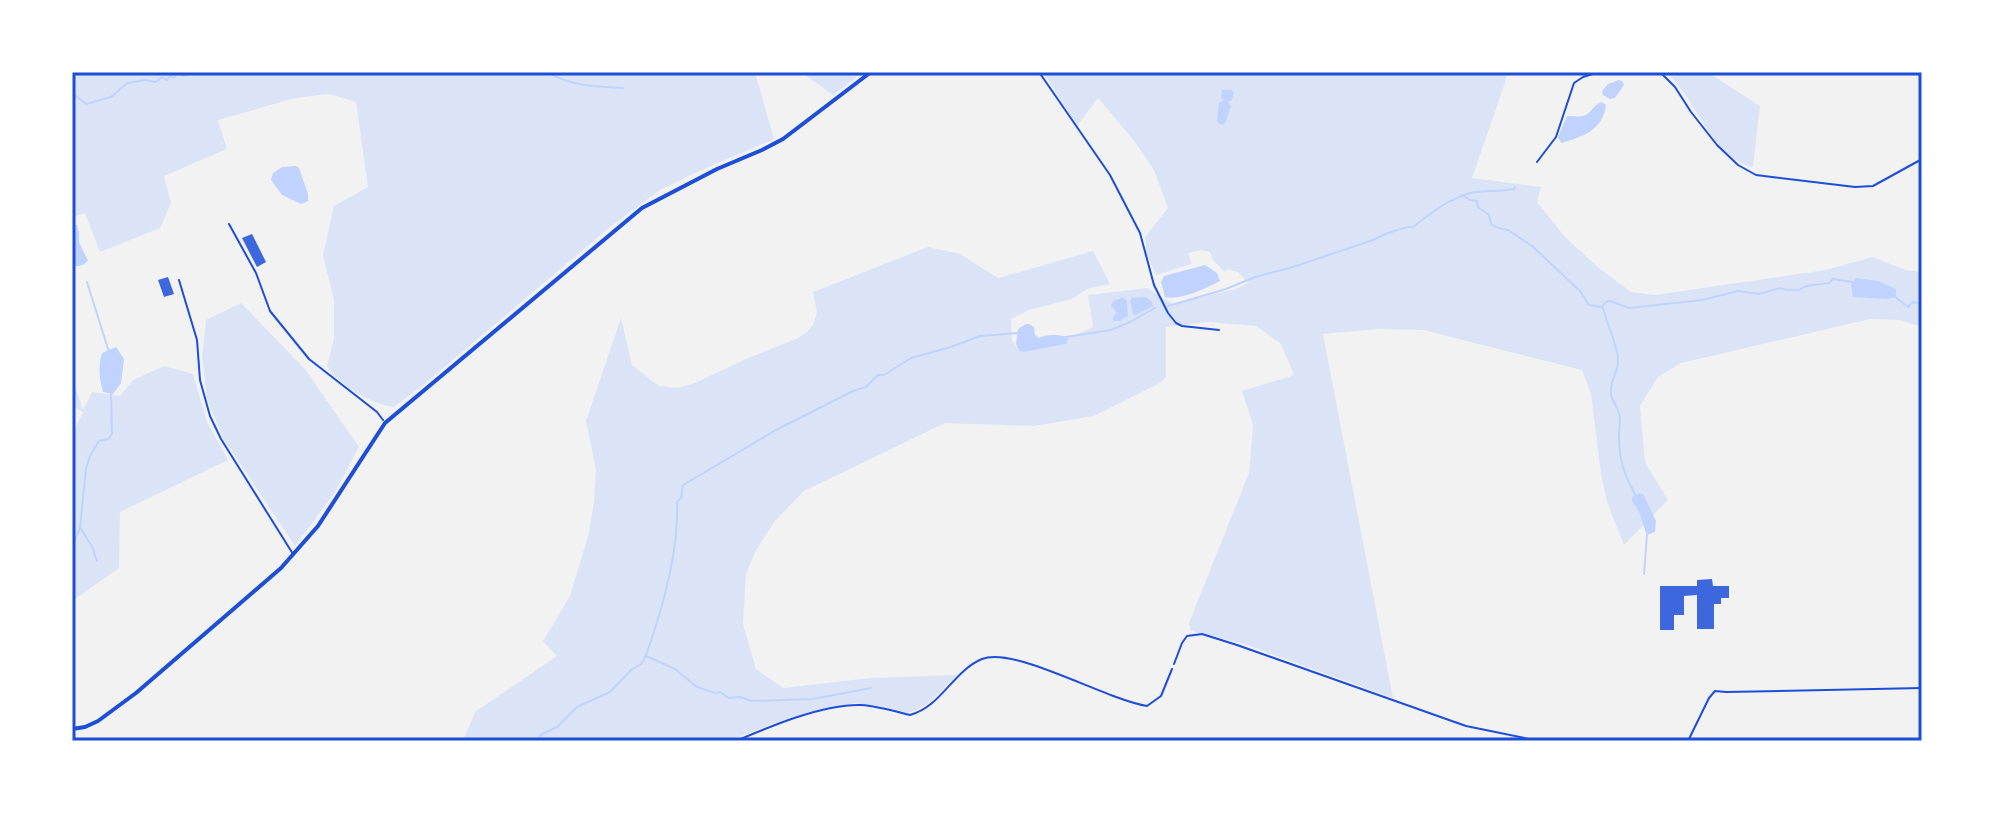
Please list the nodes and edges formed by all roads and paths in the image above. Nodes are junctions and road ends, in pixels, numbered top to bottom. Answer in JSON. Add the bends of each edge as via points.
{"nodes":[{"id":1,"x":871,"y":72,"type":"edge"},
{"id":2,"x":1039,"y":72,"type":"edge"},
{"id":3,"x":1599,"y":72,"type":"edge"},
{"id":4,"x":1655,"y":72,"type":"edge"},
{"id":5,"x":1922,"y":159,"type":"edge"},
{"id":6,"x":1537,"y":162,"type":"dead end"},
{"id":7,"x":229,"y":224,"type":"dead end"},
{"id":8,"x":179,"y":280,"type":"dead end"},
{"id":9,"x":1219,"y":330,"type":"dead end"},
{"id":10,"x":385,"y":423,"type":"junction"},
{"id":11,"x":294,"y":555,"type":"junction"},
{"id":12,"x":1174,"y":664,"type":"joint"},
{"id":13,"x":1922,"y":688,"type":"edge"},
{"id":14,"x":72,"y":729,"type":"edge"},
{"id":15,"x":659,"y":741,"type":"edge"},
{"id":16,"x":682,"y":741,"type":"edge"},
{"id":17,"x":736,"y":741,"type":"edge"},
{"id":18,"x":1539,"y":741,"type":"edge"},
{"id":19,"x":1688,"y":741,"type":"edge"}],
"edges":[{"from":1,"to":10,"type":"street","via":[[783,139],[642,208]]},
{"from":2,"to":9,"type":"path","via":[[1110,175],[1140,233],[1154,285],[1171,318],[1182,326]]},
{"from":3,"to":6,"type":"lane","via":[[1574,83],[1556,137]]},
{"from":4,"to":5,"type":"lane","via":[[1675,87],[1717,145],[1756,175],[1873,186]]},
{"from":7,"to":10,"type":"lane","via":[[270,311],[309,359]]},
{"from":8,"to":11,"type":"lane","via":[[197,340],[210,416]]},
{"from":10,"to":11,"type":"street"},
{"from":11,"to":14,"type":"street","via":[[136,693],[98,721]]},
{"from":12,"to":17,"type":"path","via":[[1161,696],[1147,706],[1020,661],[985,658],[918,713],[842,707],[775,724]]},
{"from":12,"to":18,"type":"lane","via":[[1187,636],[1202,634],[1428,714]]},
{"from":13,"to":19,"type":"lane","via":[[1715,691]]},
{"from":15,"to":16,"type":"path"}]}
